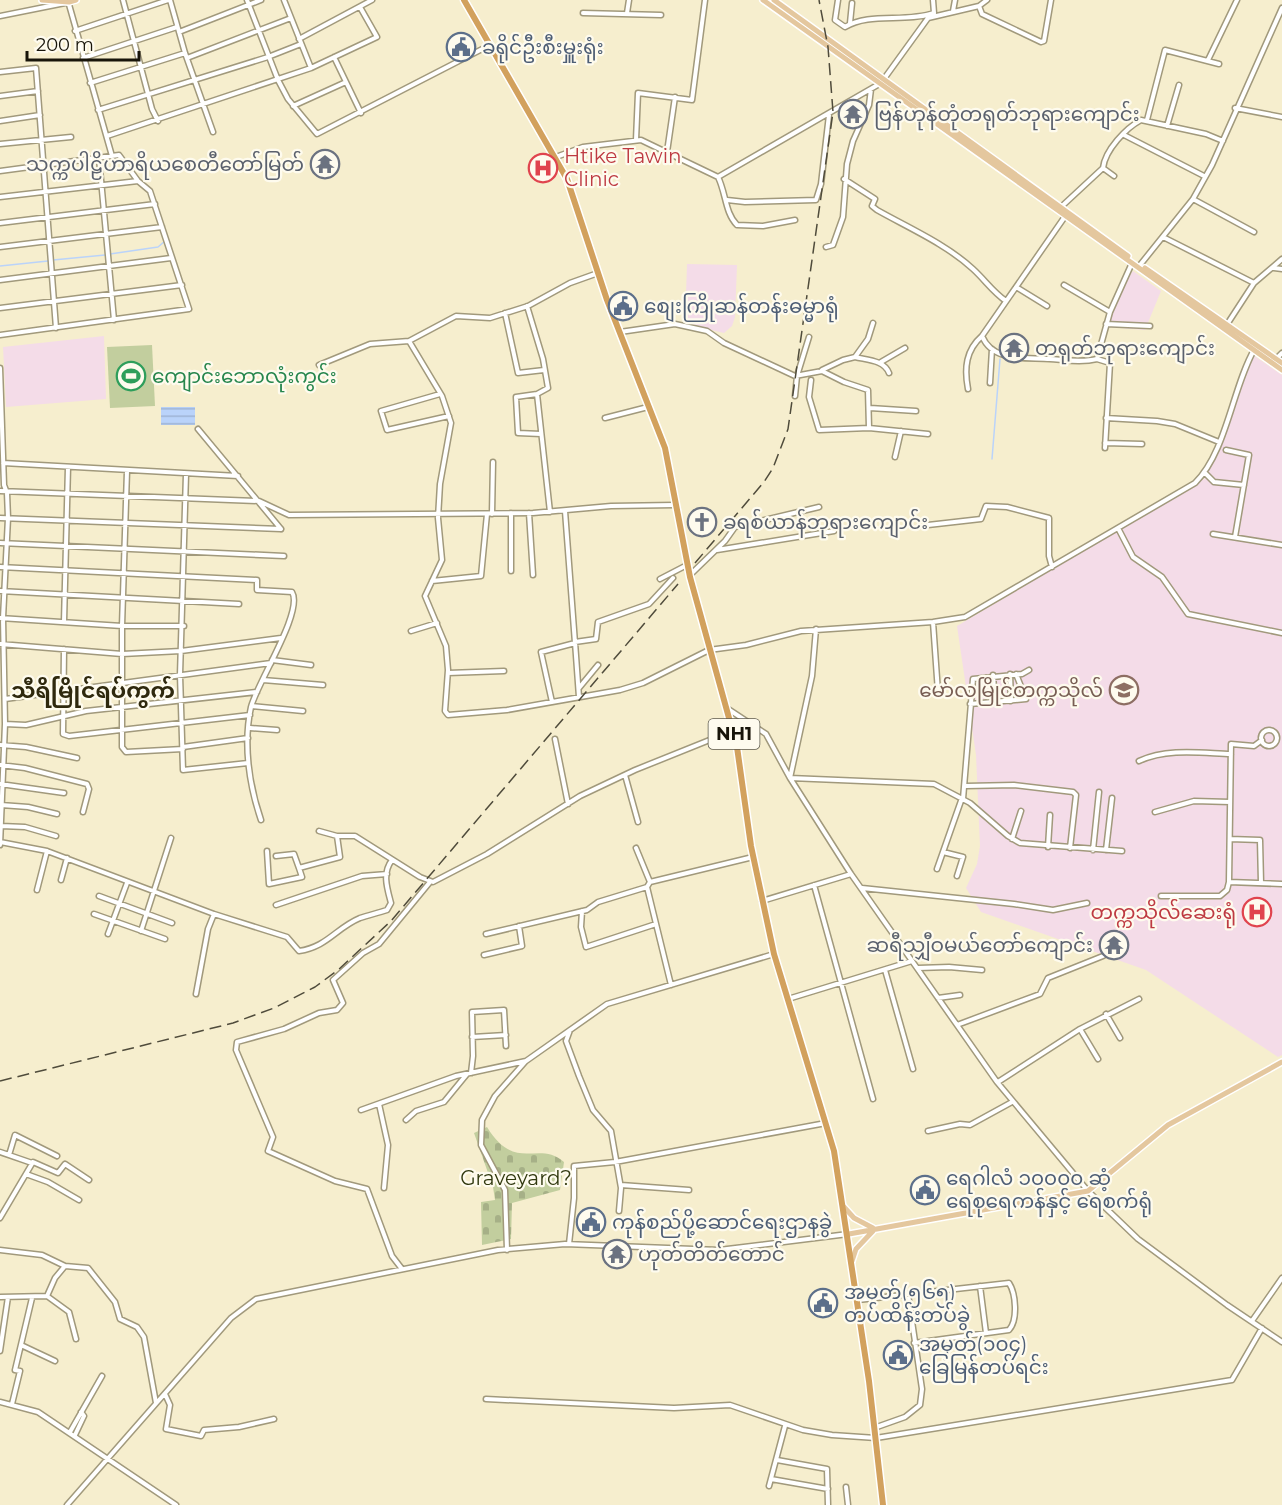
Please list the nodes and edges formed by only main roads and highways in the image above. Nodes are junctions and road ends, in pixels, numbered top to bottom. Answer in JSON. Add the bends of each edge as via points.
{"nodes":[{"id":1,"x":42,"y":0,"type":"edge"},
{"id":2,"x":76,"y":0,"type":"edge"},
{"id":3,"x":465,"y":0,"type":"edge"},
{"id":4,"x":763,"y":0,"type":"edge"},
{"id":5,"x":774,"y":0,"type":"edge"},
{"id":6,"x":68,"y":1,"type":"edge"},
{"id":7,"x":882,"y":81,"type":"junction"},
{"id":8,"x":1066,"y":214,"type":"junction"},
{"id":9,"x":1226,"y":327,"type":"junction"},
{"id":10,"x":1255,"y":347,"type":"junction"},
{"id":11,"x":1282,"y":363,"type":"edge"},
{"id":12,"x":1282,"y":370,"type":"edge"},
{"id":13,"x":1282,"y":1062,"type":"edge"},
{"id":14,"x":844,"y":1208,"type":"junction"},
{"id":15,"x":881,"y":1228,"type":"junction"},
{"id":16,"x":849,"y":1234,"type":"junction"},
{"id":17,"x":852,"y":1261,"type":"junction"},
{"id":18,"x":883,"y":1505,"type":"edge"}],
"edges":[{"from":1,"to":6,"type":"main road"},
{"from":2,"to":6,"type":"main road"},
{"from":3,"to":14,"type":"highway","number":"NH1","via":[[567,179],[619,332],[665,448],[689,576],[733,731],[753,857],[774,954],[826,1123]]},
{"from":4,"to":7,"type":"main road"},
{"from":5,"to":7,"type":"main road"},
{"from":7,"to":8,"type":"main road"},
{"from":7,"to":8,"type":"main road"},
{"from":8,"to":9,"type":"main road"},
{"from":8,"to":9,"type":"main road"},
{"from":9,"to":10,"type":"main road"},
{"from":10,"to":11,"type":"main road"},
{"from":10,"to":12,"type":"main road"},
{"from":13,"to":15,"type":"main road","via":[[1168,1125],[1088,1191]]},
{"from":14,"to":15,"type":"main road","via":[[866,1226]]},
{"from":14,"to":16,"type":"highway","number":"NH1"},
{"from":15,"to":16,"type":"main road"},
{"from":15,"to":17,"type":"main road","via":[[867,1235]]},
{"from":16,"to":17,"type":"highway","number":"NH1"},
{"from":17,"to":18,"type":"highway","number":"NH1"}]}
